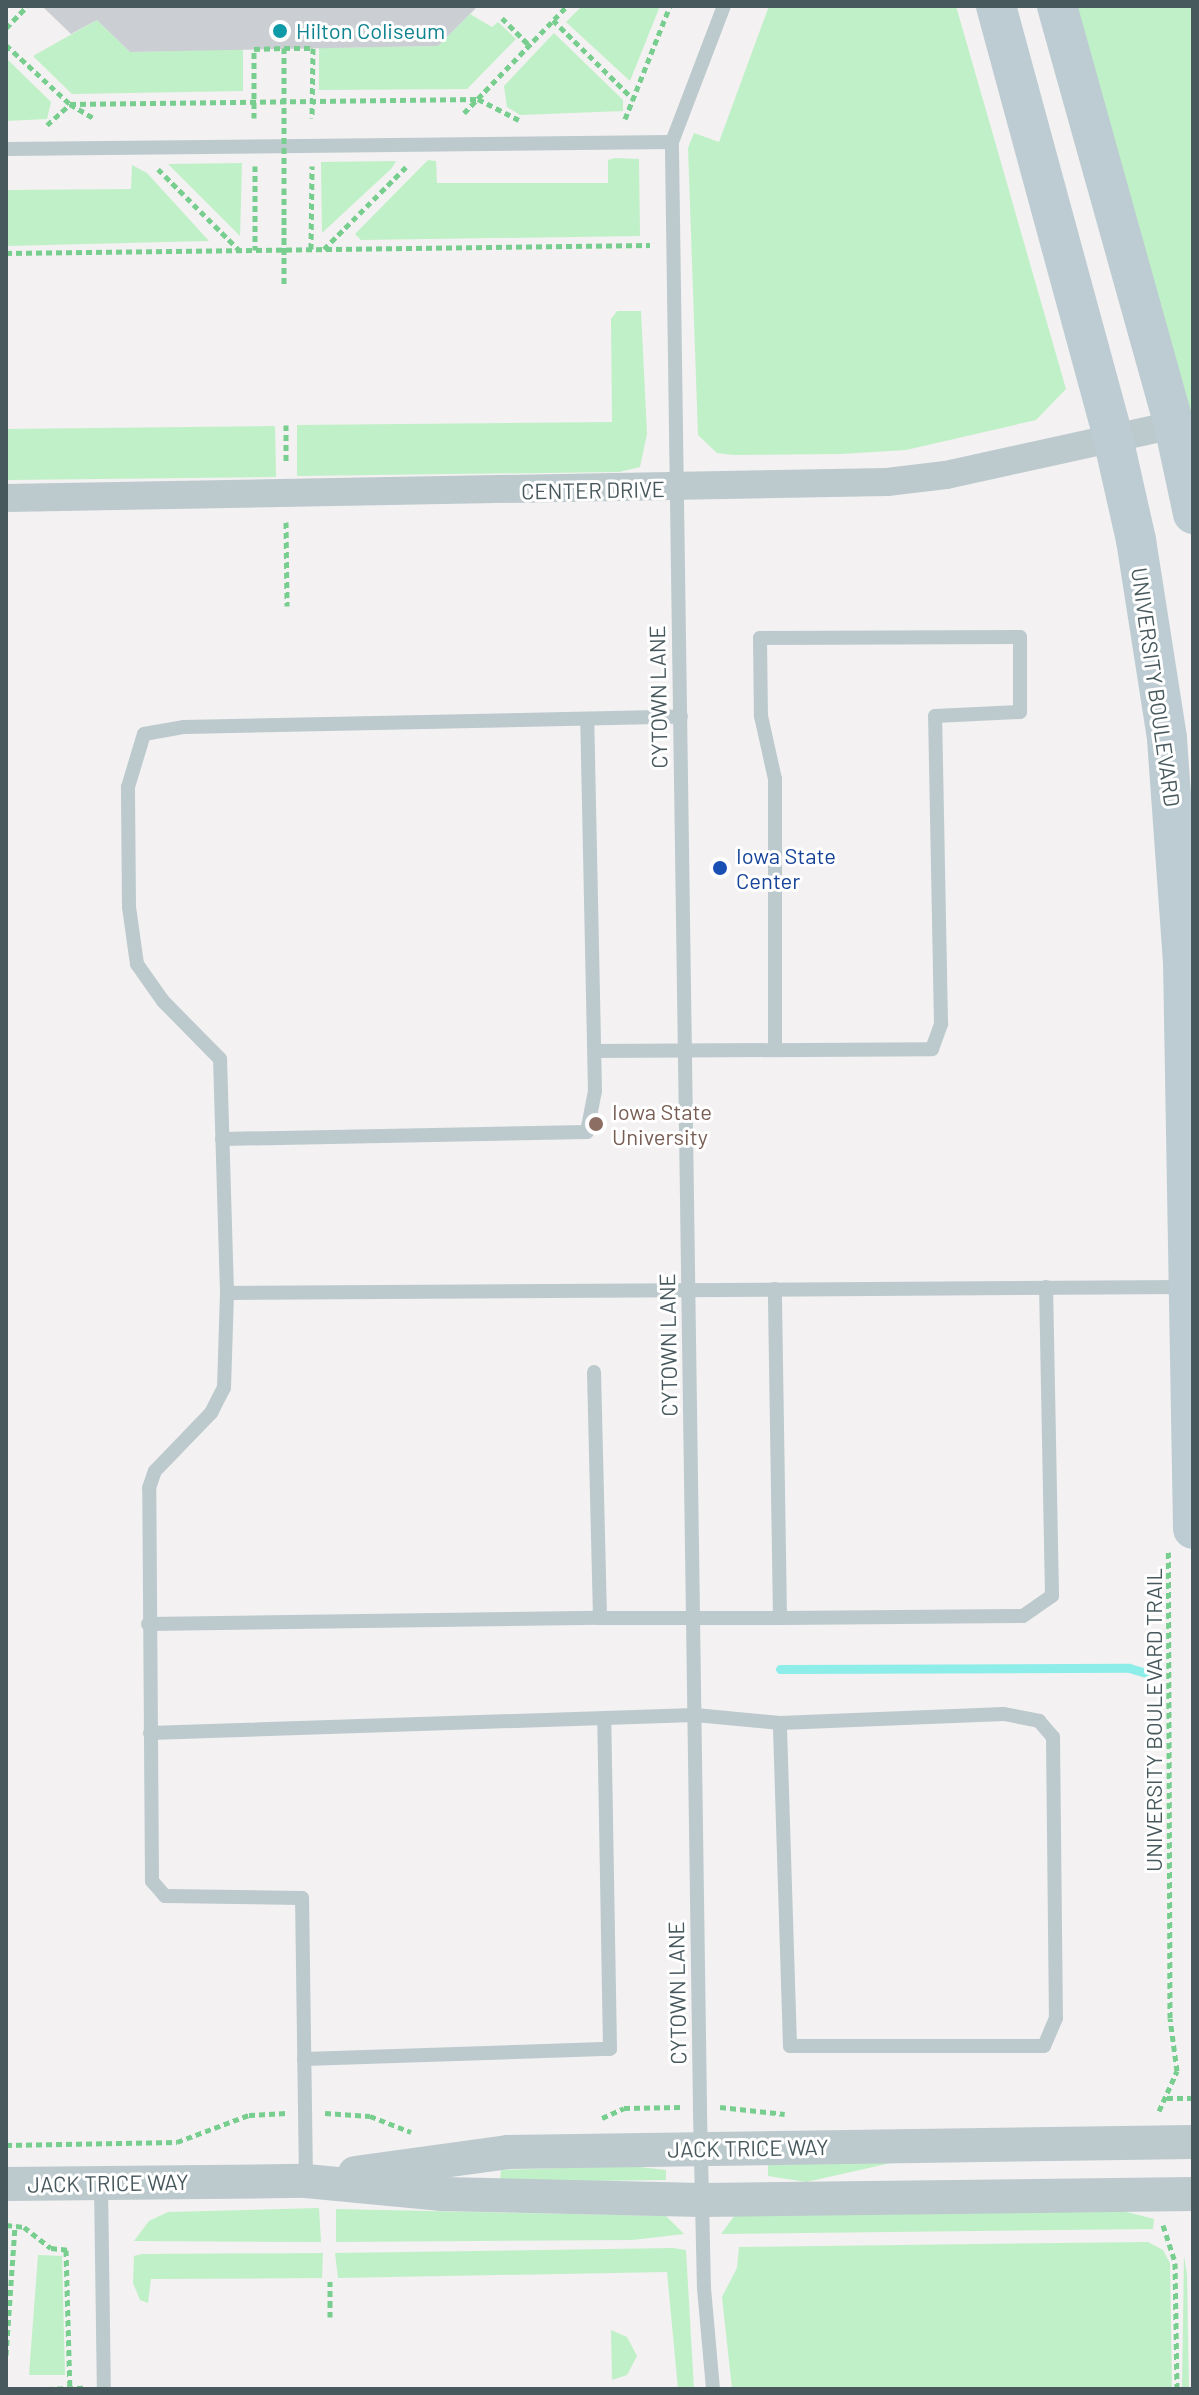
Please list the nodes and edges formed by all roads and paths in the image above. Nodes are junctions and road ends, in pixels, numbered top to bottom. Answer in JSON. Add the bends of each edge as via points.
{"nodes":[{"id":1,"x":27,"y":6,"type":"edge"},
{"id":2,"x":567,"y":6,"type":"edge"},
{"id":3,"x":670,"y":6,"type":"edge"},
{"id":4,"x":724,"y":6,"type":"edge"},
{"id":5,"x":996,"y":6,"type":"edge"},
{"id":6,"x":1057,"y":6,"type":"edge"},
{"id":7,"x":502,"y":18,"type":"dead end"},
{"id":8,"x":553,"y":20,"type":"junction"},
{"id":9,"x":6,"y":28,"type":"edge"},
{"id":10,"x":6,"y":45,"type":"edge"},
{"id":11,"x":529,"y":45,"type":"junction"},
{"id":12,"x":284,"y":48,"type":"junction"},
{"id":13,"x":478,"y":99,"type":"junction"},
{"id":14,"x":634,"y":100,"type":"junction"},
{"id":15,"x":312,"y":101,"type":"junction"},
{"id":16,"x":254,"y":102,"type":"junction"},
{"id":17,"x":70,"y":104,"type":"junction"},
{"id":18,"x":464,"y":113,"type":"dead end"},
{"id":19,"x":254,"y":118,"type":"dead end"},
{"id":20,"x":312,"y":118,"type":"dead end"},
{"id":21,"x":95,"y":119,"type":"dead end"},
{"id":22,"x":611,"y":119,"type":"dead end"},
{"id":23,"x":535,"y":121,"type":"dead end"},
{"id":24,"x":42,"y":128,"type":"dead end"},
{"id":25,"x":672,"y":142,"type":"junction"},
{"id":26,"x":6,"y":149,"type":"edge"},
{"id":27,"x":414,"y":160,"type":"dead end"},
{"id":28,"x":255,"y":161,"type":"dead end"},
{"id":29,"x":312,"y":161,"type":"dead end"},
{"id":30,"x":151,"y":162,"type":"dead end"},
{"id":31,"x":650,"y":245,"type":"dead end"},
{"id":32,"x":311,"y":249,"type":"junction"},
{"id":33,"x":324,"y":249,"type":"junction"},
{"id":34,"x":240,"y":250,"type":"junction"},
{"id":35,"x":255,"y":250,"type":"junction"},
{"id":36,"x":284,"y":250,"type":"junction"},
{"id":37,"x":6,"y":253,"type":"edge"},
{"id":38,"x":284,"y":286,"type":"dead end"},
{"id":39,"x":286,"y":425,"type":"dead end"},
{"id":40,"x":1174,"y":425,"type":"junction"},
{"id":41,"x":1113,"y":438,"type":"junction"},
{"id":42,"x":286,"y":461,"type":"dead end"},
{"id":43,"x":677,"y":489,"type":"junction"},
{"id":44,"x":6,"y":498,"type":"edge"},
{"id":45,"x":1193,"y":514,"type":"edge"},
{"id":46,"x":286,"y":522,"type":"dead end"},
{"id":47,"x":287,"y":606,"type":"dead end"},
{"id":48,"x":681,"y":717,"type":"junction"},
{"id":49,"x":587,"y":719,"type":"junction"},
{"id":50,"x":685,"y":1050,"type":"junction"},
{"id":51,"x":775,"y":1050,"type":"junction"},
{"id":52,"x":595,"y":1051,"type":"junction"},
{"id":53,"x":222,"y":1139,"type":"junction"},
{"id":54,"x":1046,"y":1287,"type":"junction"},
{"id":55,"x":1189,"y":1287,"type":"junction"},
{"id":56,"x":775,"y":1289,"type":"junction"},
{"id":57,"x":689,"y":1290,"type":"junction"},
{"id":58,"x":227,"y":1293,"type":"junction"},
{"id":59,"x":594,"y":1372,"type":"dead end"},
{"id":60,"x":1181,"y":1533,"type":"edge"},
{"id":61,"x":600,"y":1618,"type":"junction"},
{"id":62,"x":780,"y":1618,"type":"junction"},
{"id":63,"x":694,"y":1619,"type":"junction"},
{"id":64,"x":148,"y":1624,"type":"junction"},
{"id":65,"x":695,"y":1715,"type":"junction"},
{"id":66,"x":604,"y":1718,"type":"junction"},
{"id":67,"x":780,"y":1723,"type":"junction"},
{"id":68,"x":150,"y":1733,"type":"junction"},
{"id":69,"x":304,"y":2059,"type":"junction"},
{"id":70,"x":1167,"y":2098,"type":"junction"},
{"id":71,"x":1193,"y":2098,"type":"edge"},
{"id":72,"x":283,"y":2113,"type":"dead end"},
{"id":73,"x":1161,"y":2115,"type":"dead end"},
{"id":74,"x":1193,"y":2142,"type":"edge"},
{"id":75,"x":6,"y":2145,"type":"edge"},
{"id":76,"x":701,"y":2148,"type":"junction"},
{"id":77,"x":306,"y":2181,"type":"junction"},
{"id":78,"x":101,"y":2183,"type":"junction"},
{"id":79,"x":6,"y":2184,"type":"edge"},
{"id":80,"x":1193,"y":2194,"type":"edge"},
{"id":81,"x":702,"y":2200,"type":"junction"},
{"id":82,"x":1163,"y":2224,"type":"dead end"},
{"id":83,"x":6,"y":2225,"type":"edge"},
{"id":84,"x":15,"y":2225,"type":"junction"},
{"id":85,"x":330,"y":2278,"type":"dead end"},
{"id":86,"x":330,"y":2317,"type":"dead end"},
{"id":87,"x":6,"y":2355,"type":"edge"},
{"id":88,"x":47,"y":2389,"type":"edge"},
{"id":89,"x":71,"y":2389,"type":"edge"},
{"id":90,"x":104,"y":2389,"type":"edge"},
{"id":91,"x":713,"y":2389,"type":"edge"},
{"id":92,"x":1177,"y":2389,"type":"edge"}],
"edges":[{"from":1,"to":9,"type":"path"},
{"from":2,"to":8,"type":"path"},
{"from":3,"to":14,"type":"path"},
{"from":4,"to":25,"type":"lane"},
{"from":5,"to":41,"type":"main road","name":"UNIVERSITY BOULEVARD"},
{"from":6,"to":40,"type":"main road"},
{"from":7,"to":11,"type":"path"},
{"from":8,"to":11,"type":"path"},
{"from":8,"to":14,"type":"path"},
{"from":10,"to":17,"type":"path"},
{"from":11,"to":13,"type":"path"},
{"from":12,"to":15,"type":"path","via":[[313,48]]},
{"from":12,"to":16,"type":"path","via":[[254,49]]},
{"from":12,"to":36,"type":"path","bridge":true},
{"from":13,"to":15,"type":"path"},
{"from":13,"to":18,"type":"path"},
{"from":13,"to":23,"type":"path","via":[[510,118]]},
{"from":14,"to":22,"type":"path","via":[[627,119]]},
{"from":15,"to":16,"type":"path"},
{"from":15,"to":20,"type":"path"},
{"from":16,"to":17,"type":"path"},
{"from":16,"to":19,"type":"path"},
{"from":17,"to":21,"type":"path"},
{"from":17,"to":24,"type":"path"},
{"from":25,"to":26,"type":"lane"},
{"from":25,"to":43,"type":"lane","name":"CYTOWN LANE"},
{"from":27,"to":33,"type":"path"},
{"from":28,"to":35,"type":"path"},
{"from":29,"to":32,"type":"path"},
{"from":30,"to":34,"type":"path"},
{"from":31,"to":33,"type":"path"},
{"from":32,"to":33,"type":"path"},
{"from":32,"to":36,"type":"path"},
{"from":34,"to":35,"type":"path"},
{"from":34,"to":37,"type":"path"},
{"from":35,"to":36,"type":"path"},
{"from":36,"to":38,"type":"path"},
{"from":39,"to":42,"type":"path"},
{"from":40,"to":41,"type":"street","name":"CENTER DRIVE"},
{"from":40,"to":45,"type":"main road"},
{"from":41,"to":43,"type":"street","name":"CENTER DRIVE","via":[[887,482]]},
{"from":41,"to":55,"type":"main road","name":"UNIVERSITY BOULEVARD","via":[[1136,540],[1167,739],[1183,961]]},
{"from":43,"to":44,"type":"street","name":"CENTER DRIVE"},
{"from":43,"to":48,"type":"lane","name":"CYTOWN LANE"},
{"from":46,"to":47,"type":"path"},
{"from":48,"to":49,"type":"lane"},
{"from":48,"to":50,"type":"lane","name":"CYTOWN LANE"},
{"from":49,"to":52,"type":"lane"},
{"from":49,"to":53,"type":"lane","via":[[184,727],[144,734],[128,787],[127,810],[129,907],[137,964],[163,1001],[220,1059]]},
{"from":50,"to":51,"type":"lane"},
{"from":50,"to":52,"type":"lane"},
{"from":50,"to":57,"type":"lane","name":"CYTOWN LANE"},
{"from":51,"to":51,"type":"lane","via":[[932,1049],[941,1024],[935,716],[1020,712],[1020,637],[760,638],[761,716],[775,779]]},
{"from":52,"to":53,"type":"lane","via":[[587,1132]]},
{"from":53,"to":58,"type":"lane"},
{"from":54,"to":55,"type":"lane"},
{"from":54,"to":56,"type":"lane"},
{"from":54,"to":62,"type":"lane","via":[[1052,1596],[1023,1616]]},
{"from":55,"to":60,"type":"main road","name":"UNIVERSITY BOULEVARD"},
{"from":56,"to":57,"type":"lane"},
{"from":56,"to":62,"type":"lane"},
{"from":57,"to":58,"type":"lane"},
{"from":57,"to":63,"type":"lane","name":"CYTOWN LANE"},
{"from":58,"to":64,"type":"lane","via":[[224,1388],[211,1413],[155,1471],[149,1488]]},
{"from":59,"to":61,"type":"lane"},
{"from":60,"to":70,"type":"path","name":"UNIVERSITY BOULEVARD TRAIL","via":[[1170,2018],[1177,2071]]},
{"from":61,"to":63,"type":"lane"},
{"from":61,"to":64,"type":"lane"},
{"from":62,"to":63,"type":"lane"},
{"from":63,"to":65,"type":"lane","name":"CYTOWN LANE"},
{"from":64,"to":68,"type":"lane"},
{"from":65,"to":66,"type":"lane"},
{"from":65,"to":67,"type":"lane"},
{"from":65,"to":76,"type":"lane","name":"CYTOWN LANE"},
{"from":66,"to":68,"type":"lane"},
{"from":66,"to":69,"type":"lane","via":[[610,2049]]},
{"from":67,"to":67,"type":"lane","via":[[1004,1714],[1039,1721],[1053,1737],[1056,2018],[1044,2046],[790,2046]]},
{"from":68,"to":69,"type":"lane","via":[[155,1890],[174,1897],[302,1898]]},
{"from":69,"to":77,"type":"lane"},
{"from":70,"to":71,"type":"path"},
{"from":70,"to":73,"type":"path","name":"UNIVERSITY BOULEVARD TRAIL","via":[[1158,2108]]},
{"from":72,"to":75,"type":"path","via":[[240,2118],[177,2142]]},
{"from":74,"to":76,"type":"street","name":"JACK TRICE WAY"},
{"from":76,"to":77,"type":"street","name":"JACK TRICE WAY","via":[[508,2152]]},
{"from":76,"to":81,"type":"lane","name":"CYTOWN LANE"},
{"from":77,"to":78,"type":"street","name":"JACK TRICE WAY"},
{"from":77,"to":81,"type":"street","name":"JACK TRICE WAY","via":[[442,2194]]},
{"from":78,"to":79,"type":"street","name":"JACK TRICE WAY"},
{"from":78,"to":90,"type":"lane"},
{"from":80,"to":81,"type":"street","name":"JACK TRICE WAY"},
{"from":81,"to":91,"type":"lane","name":"CYTOWN LANE"},
{"from":82,"to":92,"type":"path","via":[[1175,2263]]},
{"from":83,"to":84,"type":"path"},
{"from":84,"to":87,"type":"path"},
{"from":84,"to":89,"type":"path","via":[[32,2231],[51,2248],[68,2250]]},
{"from":85,"to":86,"type":"path"},
{"from":88,"to":89,"type":"path"}]}
